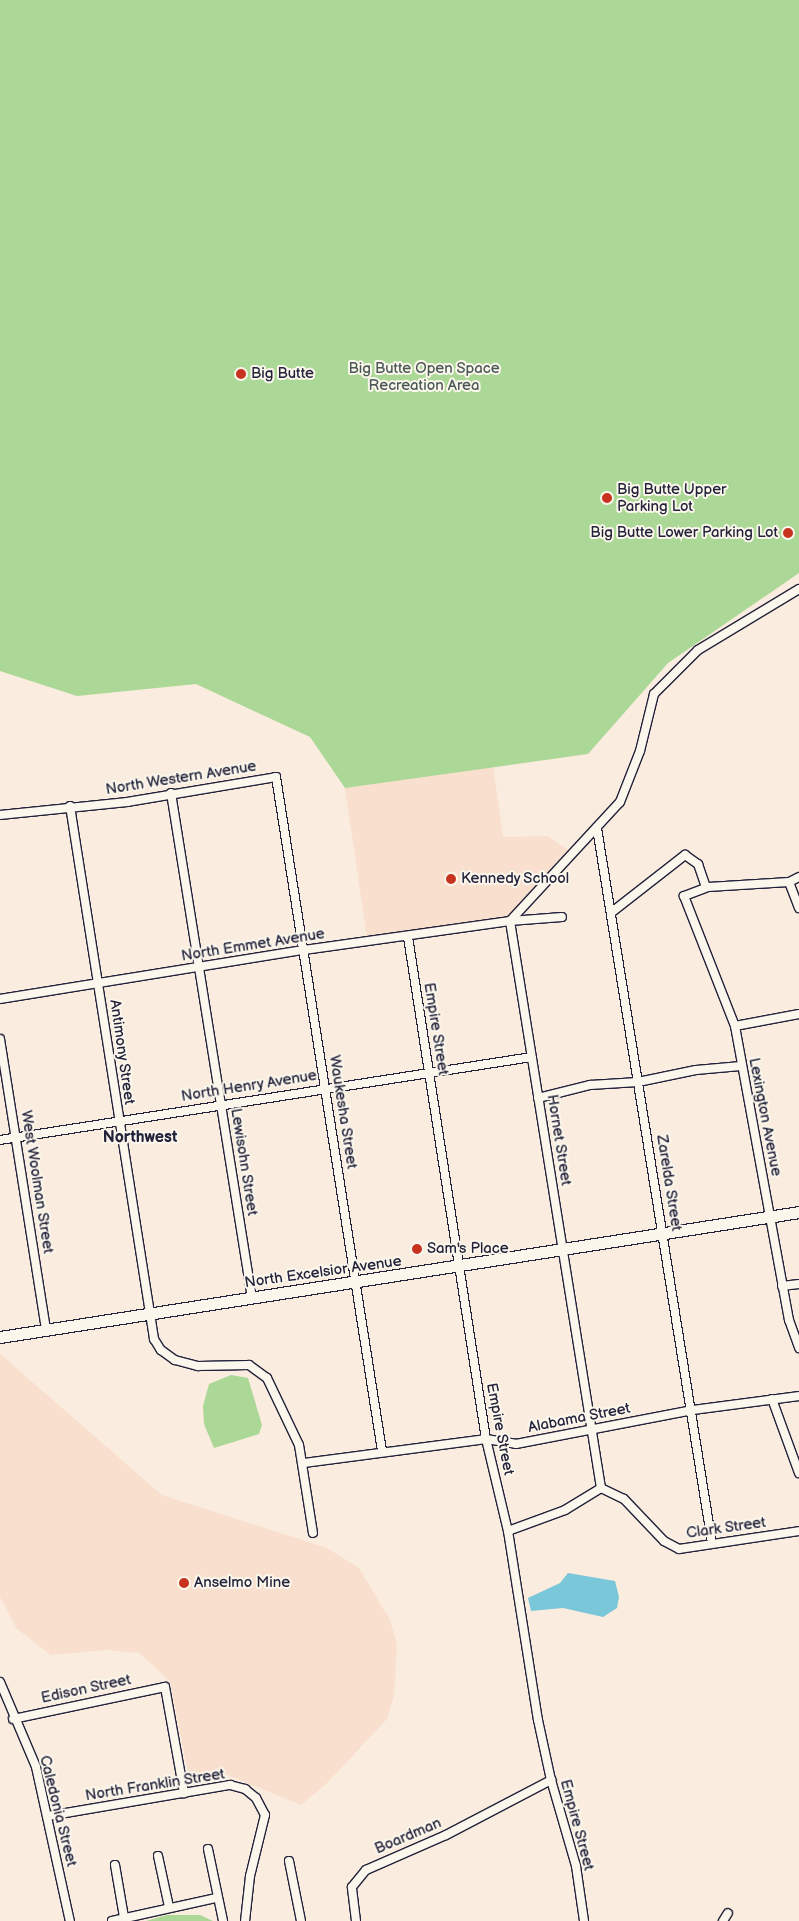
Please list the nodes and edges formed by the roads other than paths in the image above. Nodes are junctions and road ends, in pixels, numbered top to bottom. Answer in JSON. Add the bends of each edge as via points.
{"nodes":[{"id":1,"x":799,"y":589,"type":"edge"},
{"id":2,"x":276,"y":776,"type":"joint"},
{"id":3,"x":171,"y":793,"type":"junction"},
{"id":4,"x":70,"y":806,"type":"junction"},
{"id":5,"x":0,"y":815,"type":"edge"},
{"id":6,"x":597,"y":828,"type":"junction"},
{"id":7,"x":799,"y":877,"type":"edge"},
{"id":8,"x":789,"y":882,"type":"junction"},
{"id":9,"x":706,"y":887,"type":"junction"},
{"id":10,"x":799,"y":908,"type":"edge"},
{"id":11,"x":612,"y":912,"type":"junction"},
{"id":12,"x":562,"y":917,"type":"dead end"},
{"id":13,"x":510,"y":921,"type":"junction"},
{"id":14,"x":408,"y":937,"type":"junction"},
{"id":15,"x":304,"y":950,"type":"junction"},
{"id":16,"x":200,"y":967,"type":"junction"},
{"id":17,"x":98,"y":984,"type":"junction"},
{"id":18,"x":0,"y":999,"type":"edge"},
{"id":19,"x":798,"y":1016,"type":"edge"},
{"id":20,"x":735,"y":1026,"type":"junction"},
{"id":21,"x":0,"y":1039,"type":"edge"},
{"id":22,"x":532,"y":1057,"type":"junction"},
{"id":23,"x":741,"y":1066,"type":"junction"},
{"id":24,"x":429,"y":1072,"type":"junction"},
{"id":25,"x":638,"y":1082,"type":"junction"},
{"id":26,"x":325,"y":1088,"type":"junction"},
{"id":27,"x":538,"y":1098,"type":"junction"},
{"id":28,"x":222,"y":1105,"type":"junction"},
{"id":29,"x":118,"y":1121,"type":"junction"},
{"id":30,"x":16,"y":1137,"type":"junction"},
{"id":31,"x":0,"y":1140,"type":"edge"},
{"id":32,"x":799,"y":1212,"type":"edge"},
{"id":33,"x":770,"y":1217,"type":"junction"},
{"id":34,"x":664,"y":1233,"type":"junction"},
{"id":35,"x":562,"y":1250,"type":"junction"},
{"id":36,"x":457,"y":1266,"type":"junction"},
{"id":37,"x":355,"y":1283,"type":"junction"},
{"id":38,"x":799,"y":1284,"type":"edge"},
{"id":39,"x":782,"y":1286,"type":"junction"},
{"id":40,"x":252,"y":1298,"type":"junction"},
{"id":41,"x":149,"y":1314,"type":"junction"},
{"id":42,"x":46,"y":1330,"type":"junction"},
{"id":43,"x":0,"y":1338,"type":"edge"},
{"id":44,"x":799,"y":1348,"type":"edge"},
{"id":45,"x":799,"y":1396,"type":"edge"},
{"id":46,"x":772,"y":1399,"type":"junction"},
{"id":47,"x":693,"y":1410,"type":"junction"},
{"id":48,"x":590,"y":1431,"type":"junction"},
{"id":49,"x":486,"y":1439,"type":"junction"},
{"id":50,"x":382,"y":1451,"type":"junction"},
{"id":51,"x":304,"y":1463,"type":"junction"},
{"id":52,"x":799,"y":1472,"type":"edge"},
{"id":53,"x":601,"y":1488,"type":"junction"},
{"id":54,"x":508,"y":1531,"type":"junction"},
{"id":55,"x":799,"y":1531,"type":"edge"},
{"id":56,"x":313,"y":1533,"type":"dead end"},
{"id":57,"x":712,"y":1543,"type":"junction"},
{"id":58,"x":0,"y":1683,"type":"edge"},
{"id":59,"x":13,"y":1719,"type":"junction"},
{"id":60,"x":551,"y":1780,"type":"junction"},
{"id":61,"x":184,"y":1793,"type":"junction"},
{"id":62,"x":48,"y":1816,"type":"junction"},
{"id":63,"x":208,"y":1849,"type":"dead end"},
{"id":64,"x":158,"y":1856,"type":"dead end"},
{"id":65,"x":289,"y":1862,"type":"dead end"},
{"id":66,"x":115,"y":1865,"type":"dead end"},
{"id":67,"x":216,"y":1898,"type":"junction"},
{"id":68,"x":169,"y":1907,"type":"junction"},
{"id":69,"x":728,"y":1913,"type":"dead end"},
{"id":70,"x":124,"y":1917,"type":"junction"},
{"id":71,"x":70,"y":1921,"type":"edge"},
{"id":72,"x":112,"y":1921,"type":"edge"},
{"id":73,"x":223,"y":1921,"type":"edge"},
{"id":74,"x":245,"y":1921,"type":"edge"},
{"id":75,"x":301,"y":1921,"type":"edge"},
{"id":76,"x":356,"y":1921,"type":"edge"},
{"id":77,"x":584,"y":1921,"type":"edge"},
{"id":78,"x":723,"y":1921,"type":"edge"}],
"edges":[{"from":1,"to":6,"type":"street","via":[[698,650],[654,694],[640,751],[620,802]]},
{"from":2,"to":3,"type":"street","name":"North Western Avenue"},
{"from":2,"to":15,"type":"street","name":"Waukesha Street"},
{"from":3,"to":4,"type":"street","name":"North Western Avenue","via":[[127,802]]},
{"from":3,"to":16,"type":"street","name":"Lewisohn Street"},
{"from":4,"to":5,"type":"street","name":"North Western Avenue"},
{"from":4,"to":17,"type":"street","name":"Antimony Street"},
{"from":6,"to":11,"type":"street","name":"Zarelda Street"},
{"from":6,"to":13,"type":"street"},
{"from":7,"to":8,"type":"street"},
{"from":8,"to":9,"type":"street"},
{"from":8,"to":10,"type":"street"},
{"from":9,"to":11,"type":"street","via":[[698,864],[685,855]]},
{"from":9,"to":20,"type":"street","name":"Lexington Avenue","via":[[684,896]]},
{"from":11,"to":25,"type":"street","name":"Zarelda Street"},
{"from":12,"to":13,"type":"street","name":"North Emmet Avenue"},
{"from":13,"to":14,"type":"street","name":"North Emmet Avenue"},
{"from":13,"to":22,"type":"street","name":"Hornet Street"},
{"from":14,"to":15,"type":"street","name":"North Emmet Avenue"},
{"from":14,"to":24,"type":"street","name":"Empire Street"},
{"from":15,"to":16,"type":"street","name":"North Emmet Avenue"},
{"from":15,"to":26,"type":"street","name":"Waukesha Street"},
{"from":16,"to":17,"type":"street","name":"North Emmet Avenue"},
{"from":16,"to":28,"type":"street","name":"Lewisohn Street"},
{"from":17,"to":18,"type":"street","name":"North Emmet Avenue"},
{"from":17,"to":29,"type":"street","name":"Antimony Street"},
{"from":19,"to":20,"type":"street"},
{"from":20,"to":23,"type":"street","name":"Lexington Avenue"},
{"from":21,"to":30,"type":"street","name":"West Woolman Street"},
{"from":22,"to":24,"type":"street","name":"North Henry Avenue"},
{"from":22,"to":27,"type":"street","name":"Hornet Street"},
{"from":23,"to":25,"type":"street","via":[[696,1070]]},
{"from":23,"to":33,"type":"street","name":"Lexington Avenue"},
{"from":24,"to":26,"type":"street","name":"North Henry Avenue"},
{"from":24,"to":36,"type":"street","name":"Empire Street"},
{"from":25,"to":27,"type":"street","via":[[590,1085]]},
{"from":25,"to":34,"type":"street","name":"Zarelda Street"},
{"from":26,"to":28,"type":"street","name":"North Henry Avenue"},
{"from":26,"to":37,"type":"street","name":"Waukesha Street"},
{"from":27,"to":35,"type":"street","name":"Hornet Street"},
{"from":28,"to":29,"type":"street","name":"North Henry Avenue"},
{"from":28,"to":40,"type":"street","name":"Lewisohn Street"},
{"from":29,"to":30,"type":"street","name":"North Henry Avenue"},
{"from":29,"to":41,"type":"street","name":"Antimony Street"},
{"from":30,"to":31,"type":"street","name":"North Henry Avenue"},
{"from":30,"to":42,"type":"street","name":"West Woolman Street"},
{"from":32,"to":33,"type":"street","name":"North Excelsior Avenue"},
{"from":33,"to":34,"type":"street","name":"North Excelsior Avenue"},
{"from":33,"to":39,"type":"street","name":"Lexington Avenue"},
{"from":34,"to":35,"type":"street","name":"North Excelsior Avenue"},
{"from":34,"to":47,"type":"street","name":"Zarelda Street"},
{"from":35,"to":36,"type":"street","name":"North Excelsior Avenue"},
{"from":35,"to":48,"type":"street","name":"Hornet Street"},
{"from":36,"to":37,"type":"street","name":"North Excelsior Avenue"},
{"from":36,"to":49,"type":"street","name":"Empire Street"},
{"from":37,"to":40,"type":"street","name":"North Excelsior Avenue"},
{"from":37,"to":50,"type":"street","name":"Waukesha Street"},
{"from":38,"to":39,"type":"street"},
{"from":39,"to":44,"type":"street","name":"Lexington Avenue"},
{"from":40,"to":41,"type":"street","name":"North Excelsior Avenue"},
{"from":41,"to":42,"type":"street","name":"North Excelsior Avenue"},
{"from":41,"to":51,"type":"street","name":"Antimony Street","via":[[156,1345],[175,1360],[198,1366],[240,1364],[255,1367],[267,1378]]},
{"from":42,"to":43,"type":"street","name":"North Excelsior Avenue"},
{"from":45,"to":46,"type":"street","name":"Alabama Street"},
{"from":46,"to":47,"type":"street","name":"Alabama Street"},
{"from":46,"to":52,"type":"street"},
{"from":47,"to":48,"type":"street","name":"Alabama Street"},
{"from":47,"to":57,"type":"street","name":"Zarelda Street"},
{"from":48,"to":49,"type":"street","name":"Alabama Street","via":[[516,1444]]},
{"from":48,"to":53,"type":"street","name":"Hornet Street"},
{"from":49,"to":50,"type":"street","name":"Alabama Street"},
{"from":49,"to":54,"type":"street","name":"Empire Street"},
{"from":50,"to":51,"type":"street","name":"Alabama Street"},
{"from":51,"to":56,"type":"street"},
{"from":53,"to":54,"type":"street","via":[[565,1510]]},
{"from":53,"to":57,"type":"street","name":"Clark Street","via":[[624,1499],[664,1541],[679,1549]]},
{"from":54,"to":60,"type":"street","name":"Empire Street"},
{"from":55,"to":57,"type":"street","name":"Clark Street"},
{"from":58,"to":59,"type":"street","name":"Caledonia Street"},
{"from":59,"to":61,"type":"street","name":"Edison Street","via":[[165,1687]]},
{"from":59,"to":62,"type":"street","name":"Caledonia Street","via":[[36,1767]]},
{"from":60,"to":76,"type":"street","name":"Boardman","via":[[446,1835],[366,1870],[352,1887]]},
{"from":60,"to":77,"type":"street","name":"Empire Street","via":[[576,1866]]},
{"from":61,"to":62,"type":"street","name":"North Franklin Street"},
{"from":61,"to":74,"type":"street","name":"North Franklin Street","via":[[230,1785],[244,1789],[265,1814],[250,1876]]},
{"from":62,"to":71,"type":"street","name":"Caledonia Street"},
{"from":63,"to":67,"type":"street"},
{"from":64,"to":68,"type":"street"},
{"from":65,"to":75,"type":"street"},
{"from":66,"to":70,"type":"street"},
{"from":67,"to":68,"type":"street"},
{"from":67,"to":73,"type":"street"},
{"from":68,"to":70,"type":"street"},
{"from":69,"to":78,"type":"street"},
{"from":70,"to":72,"type":"street"}]}
